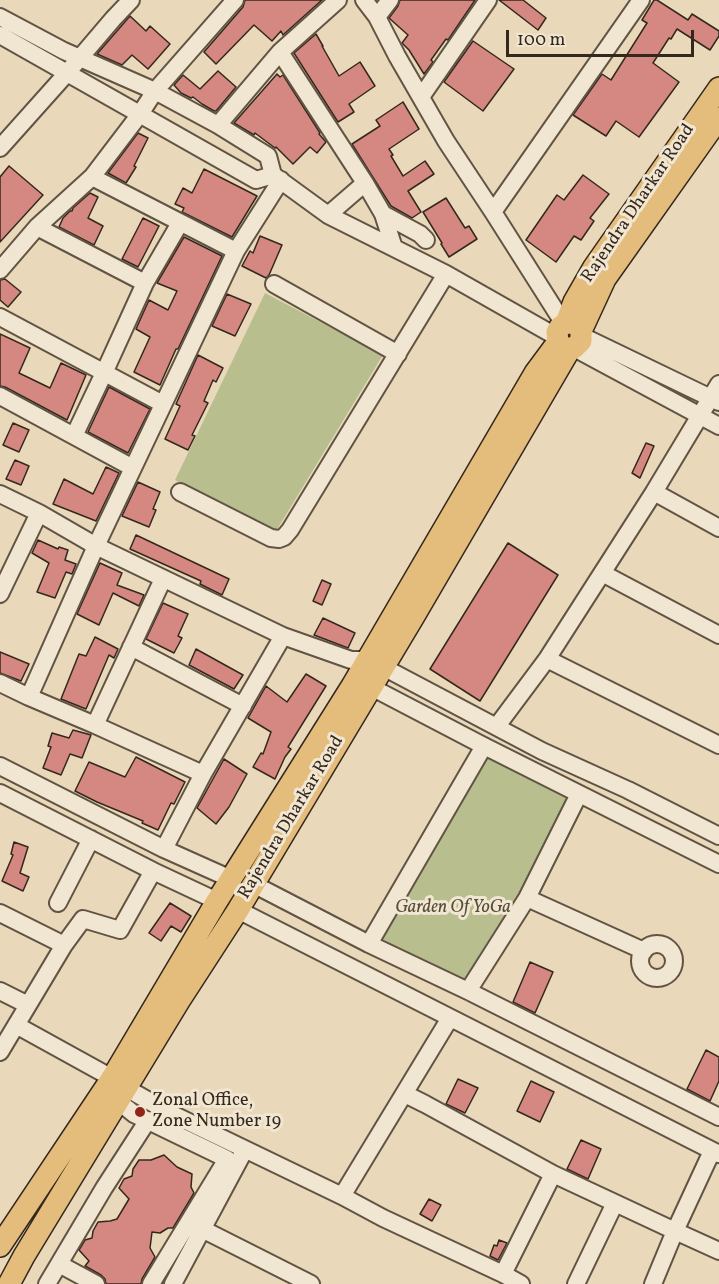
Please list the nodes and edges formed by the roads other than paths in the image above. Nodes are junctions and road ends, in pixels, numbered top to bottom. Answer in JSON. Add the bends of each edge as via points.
{"nodes":[{"id":1,"x":131,"y":0,"type":"edge"},
{"id":2,"x":236,"y":0,"type":"edge"},
{"id":3,"x":338,"y":0,"type":"edge"},
{"id":4,"x":364,"y":0,"type":"edge"},
{"id":5,"x":390,"y":0,"type":"edge"},
{"id":6,"x":488,"y":0,"type":"edge"},
{"id":7,"x":642,"y":0,"type":"edge"},
{"id":8,"x":0,"y":17,"type":"edge"},
{"id":9,"x":377,"y":17,"type":"junction"},
{"id":10,"x":0,"y":35,"type":"edge"},
{"id":11,"x":31,"y":43,"type":"junction"},
{"id":12,"x":279,"y":52,"type":"junction"},
{"id":13,"x":80,"y":57,"type":"junction"},
{"id":14,"x":67,"y":73,"type":"junction"},
{"id":15,"x":719,"y":88,"type":"edge"},
{"id":16,"x":155,"y":91,"type":"junction"},
{"id":17,"x":421,"y":97,"type":"junction"},
{"id":18,"x":140,"y":114,"type":"junction"},
{"id":19,"x":719,"y":118,"type":"edge"},
{"id":20,"x":218,"y":124,"type":"junction"},
{"id":21,"x":0,"y":148,"type":"edge"},
{"id":22,"x":92,"y":177,"type":"junction"},
{"id":23,"x":277,"y":178,"type":"junction"},
{"id":24,"x":365,"y":183,"type":"junction"},
{"id":25,"x":493,"y":212,"type":"junction"},
{"id":26,"x":383,"y":214,"type":"junction"},
{"id":27,"x":327,"y":216,"type":"junction"},
{"id":28,"x":180,"y":223,"type":"junction"},
{"id":29,"x":37,"y":227,"type":"junction"},
{"id":30,"x":426,"y":240,"type":"dead end"},
{"id":31,"x":394,"y":248,"type":"junction"},
{"id":32,"x":236,"y":251,"type":"junction"},
{"id":33,"x":0,"y":270,"type":"edge"},
{"id":34,"x":446,"y":274,"type":"junction"},
{"id":35,"x":145,"y":284,"type":"junction"},
{"id":36,"x":274,"y":284,"type":"dead end"},
{"id":37,"x":0,"y":317,"type":"edge"},
{"id":38,"x":569,"y":336,"type":"junction"},
{"id":39,"x":398,"y":354,"type":"junction"},
{"id":40,"x":105,"y":373,"type":"junction"},
{"id":41,"x":716,"y":395,"type":"edge"},
{"id":42,"x":0,"y":396,"type":"edge"},
{"id":43,"x":164,"y":404,"type":"junction"},
{"id":44,"x":700,"y":415,"type":"junction"},
{"id":45,"x":719,"y":426,"type":"edge"},
{"id":46,"x":74,"y":436,"type":"junction"},
{"id":47,"x":133,"y":468,"type":"junction"},
{"id":48,"x":180,"y":492,"type":"dead end"},
{"id":49,"x":654,"y":492,"type":"junction"},
{"id":50,"x":0,"y":494,"type":"edge"},
{"id":51,"x":39,"y":513,"type":"junction"},
{"id":52,"x":719,"y":528,"type":"edge"},
{"id":53,"x":96,"y":546,"type":"junction"},
{"id":54,"x":602,"y":573,"type":"junction"},
{"id":55,"x":163,"y":579,"type":"junction"},
{"id":56,"x":0,"y":593,"type":"edge"},
{"id":57,"x":719,"y":635,"type":"edge"},
{"id":58,"x":284,"y":636,"type":"junction"},
{"id":59,"x":131,"y":647,"type":"junction"},
{"id":60,"x":547,"y":659,"type":"junction"},
{"id":61,"x":366,"y":670,"type":"junction"},
{"id":62,"x":0,"y":683,"type":"edge"},
{"id":63,"x":29,"y":698,"type":"junction"},
{"id":64,"x":243,"y":705,"type":"junction"},
{"id":65,"x":95,"y":725,"type":"junction"},
{"id":66,"x":496,"y":726,"type":"junction"},
{"id":67,"x":719,"y":745,"type":"edge"},
{"id":68,"x":484,"y":746,"type":"junction"},
{"id":69,"x":0,"y":766,"type":"edge"},
{"id":70,"x":203,"y":774,"type":"junction"},
{"id":71,"x":0,"y":793,"type":"edge"},
{"id":72,"x":579,"y":794,"type":"junction"},
{"id":73,"x":719,"y":836,"type":"edge"},
{"id":74,"x":91,"y":839,"type":"junction"},
{"id":75,"x":164,"y":849,"type":"junction"},
{"id":76,"x":719,"y":864,"type":"edge"},
{"id":77,"x":153,"y":871,"type":"junction"},
{"id":78,"x":231,"y":879,"type":"junction"},
{"id":79,"x":253,"y":884,"type":"junction"},
{"id":80,"x":527,"y":898,"type":"junction"},
{"id":81,"x":217,"y":901,"type":"junction"},
{"id":82,"x":58,"y":903,"type":"dead end"},
{"id":83,"x":238,"y":910,"type":"junction"},
{"id":84,"x":0,"y":913,"type":"edge"},
{"id":85,"x":369,"y":944,"type":"junction"},
{"id":86,"x":64,"y":945,"type":"junction"},
{"id":87,"x":644,"y":951,"type":"dead end"},
{"id":88,"x":0,"y":991,"type":"edge"},
{"id":89,"x":468,"y":991,"type":"junction"},
{"id":90,"x":28,"y":1005,"type":"junction"},
{"id":91,"x":450,"y":1018,"type":"junction"},
{"id":92,"x":16,"y":1025,"type":"junction"},
{"id":93,"x":0,"y":1052,"type":"edge"},
{"id":94,"x":119,"y":1089,"type":"junction"},
{"id":95,"x":405,"y":1094,"type":"junction"},
{"id":96,"x":719,"y":1117,"type":"edge"},
{"id":97,"x":148,"y":1120,"type":"junction"},
{"id":98,"x":244,"y":1150,"type":"junction"},
{"id":99,"x":715,"y":1153,"type":"edge"},
{"id":100,"x":553,"y":1174,"type":"junction"},
{"id":101,"x":342,"y":1196,"type":"junction"},
{"id":102,"x":615,"y":1203,"type":"junction"},
{"id":103,"x":202,"y":1229,"type":"junction"},
{"id":104,"x":675,"y":1231,"type":"junction"},
{"id":105,"x":0,"y":1246,"type":"edge"},
{"id":106,"x":719,"y":1251,"type":"edge"},
{"id":107,"x":59,"y":1264,"type":"junction"},
{"id":108,"x":503,"y":1274,"type":"junction"},
{"id":109,"x":9,"y":1284,"type":"edge"},
{"id":110,"x":47,"y":1284,"type":"edge"},
{"id":111,"x":96,"y":1284,"type":"edge"},
{"id":112,"x":151,"y":1284,"type":"edge"},
{"id":113,"x":172,"y":1284,"type":"edge"},
{"id":114,"x":310,"y":1284,"type":"edge"},
{"id":115,"x":521,"y":1284,"type":"edge"},
{"id":116,"x":576,"y":1284,"type":"edge"},
{"id":117,"x":653,"y":1284,"type":"edge"}],
"edges":[{"from":1,"to":13,"type":"street"},
{"from":2,"to":16,"type":"street"},
{"from":3,"to":12,"type":"street"},
{"from":4,"to":9,"type":"street"},
{"from":5,"to":9,"type":"street"},
{"from":6,"to":17,"type":"street"},
{"from":7,"to":25,"type":"street"},
{"from":8,"to":11,"type":"street"},
{"from":9,"to":17,"type":"street"},
{"from":10,"to":11,"type":"street"},
{"from":11,"to":13,"type":"street"},
{"from":11,"to":14,"type":"street"},
{"from":12,"to":20,"type":"street"},
{"from":12,"to":24,"type":"street"},
{"from":13,"to":14,"type":"street"},
{"from":13,"to":16,"type":"street"},
{"from":14,"to":18,"type":"street"},
{"from":14,"to":21,"type":"street"},
{"from":15,"to":38,"type":"main road","name":"Rajendra Dharkar Road","via":[[594,267],[574,302]]},
{"from":16,"to":18,"type":"street"},
{"from":16,"to":20,"type":"street"},
{"from":17,"to":25,"type":"street"},
{"from":18,"to":22,"type":"street"},
{"from":18,"to":23,"type":"street","via":[[256,180]]},
{"from":19,"to":38,"type":"main road","name":"Rajendra Dharkar Road"},
{"from":20,"to":23,"type":"street","via":[[268,156]]},
{"from":22,"to":28,"type":"street"},
{"from":22,"to":29,"type":"street"},
{"from":23,"to":27,"type":"street"},
{"from":23,"to":32,"type":"street"},
{"from":24,"to":26,"type":"street"},
{"from":24,"to":27,"type":"street"},
{"from":25,"to":38,"type":"street"},
{"from":26,"to":30,"type":"street"},
{"from":26,"to":31,"type":"street"},
{"from":27,"to":31,"type":"street"},
{"from":28,"to":32,"type":"street"},
{"from":28,"to":35,"type":"street"},
{"from":29,"to":33,"type":"street"},
{"from":29,"to":35,"type":"street"},
{"from":31,"to":34,"type":"street"},
{"from":32,"to":43,"type":"street"},
{"from":34,"to":38,"type":"street"},
{"from":34,"to":39,"type":"street"},
{"from":35,"to":40,"type":"street"},
{"from":36,"to":39,"type":"street"},
{"from":37,"to":40,"type":"street"},
{"from":38,"to":41,"type":"street"},
{"from":38,"to":44,"type":"street"},
{"from":38,"to":61,"type":"main road","name":"Rajendra Dharkar Road"},
{"from":39,"to":48,"type":"street","via":[[284,537],[271,538]]},
{"from":40,"to":43,"type":"street"},
{"from":40,"to":46,"type":"street"},
{"from":41,"to":44,"type":"street"},
{"from":42,"to":46,"type":"street"},
{"from":43,"to":47,"type":"street"},
{"from":44,"to":45,"type":"street"},
{"from":44,"to":49,"type":"street"},
{"from":46,"to":47,"type":"street"},
{"from":47,"to":53,"type":"street"},
{"from":49,"to":52,"type":"street"},
{"from":49,"to":54,"type":"street"},
{"from":50,"to":51,"type":"street"},
{"from":51,"to":53,"type":"street"},
{"from":51,"to":56,"type":"street"},
{"from":53,"to":55,"type":"street"},
{"from":53,"to":63,"type":"street"},
{"from":54,"to":57,"type":"street"},
{"from":54,"to":60,"type":"street"},
{"from":55,"to":58,"type":"street"},
{"from":55,"to":59,"type":"street"},
{"from":58,"to":61,"type":"street"},
{"from":58,"to":64,"type":"street"},
{"from":59,"to":64,"type":"street"},
{"from":59,"to":65,"type":"street"},
{"from":60,"to":66,"type":"street"},
{"from":60,"to":67,"type":"street"},
{"from":61,"to":66,"type":"street"},
{"from":61,"to":68,"type":"street"},
{"from":61,"to":78,"type":"main road","name":"Rajendra Dharkar Road","via":[[352,686]]},
{"from":61,"to":79,"type":"main road","name":"Rajendra Dharkar Road"},
{"from":62,"to":63,"type":"street"},
{"from":63,"to":65,"type":"street"},
{"from":64,"to":70,"type":"street"},
{"from":65,"to":70,"type":"street"},
{"from":66,"to":73,"type":"street"},
{"from":68,"to":72,"type":"street"},
{"from":68,"to":85,"type":"street"},
{"from":69,"to":75,"type":"street"},
{"from":70,"to":75,"type":"street"},
{"from":71,"to":74,"type":"street"},
{"from":72,"to":76,"type":"street"},
{"from":72,"to":80,"type":"street"},
{"from":74,"to":77,"type":"street"},
{"from":74,"to":82,"type":"street"},
{"from":75,"to":78,"type":"street"},
{"from":77,"to":81,"type":"street"},
{"from":77,"to":86,"type":"street","via":[[120,930],[83,919]]},
{"from":78,"to":81,"type":"main road","name":"Rajendra Dharkar Road"},
{"from":79,"to":83,"type":"main road","name":"Rajendra Dharkar Road"},
{"from":79,"to":85,"type":"street"},
{"from":80,"to":87,"type":"street"},
{"from":80,"to":89,"type":"street"},
{"from":81,"to":94,"type":"main road","name":"Rajendra Dharkar Road"},
{"from":83,"to":91,"type":"street"},
{"from":83,"to":94,"type":"main road","name":"Rajendra Dharkar Road"},
{"from":84,"to":86,"type":"street"},
{"from":85,"to":89,"type":"street"},
{"from":86,"to":90,"type":"street"},
{"from":88,"to":90,"type":"street"},
{"from":89,"to":96,"type":"street"},
{"from":90,"to":92,"type":"street"},
{"from":91,"to":95,"type":"street"},
{"from":91,"to":99,"type":"street"},
{"from":92,"to":93,"type":"street"},
{"from":92,"to":94,"type":"street"},
{"from":94,"to":97,"type":"street","via":[[134,1114]]},
{"from":94,"to":98,"type":"street"},
{"from":94,"to":105,"type":"main road","name":"Rajendra Dharkar Road"},
{"from":94,"to":109,"type":"main road","name":"Rajendra Dharkar Road"},
{"from":95,"to":100,"type":"street"},
{"from":95,"to":101,"type":"street"},
{"from":97,"to":107,"type":"street"},
{"from":97,"to":112,"type":"street","via":[[227,1159]]},
{"from":98,"to":101,"type":"street"},
{"from":98,"to":103,"type":"street"},
{"from":99,"to":104,"type":"street"},
{"from":100,"to":102,"type":"street"},
{"from":100,"to":108,"type":"street"},
{"from":101,"to":108,"type":"street"},
{"from":102,"to":104,"type":"street"},
{"from":102,"to":116,"type":"street"},
{"from":103,"to":113,"type":"street"},
{"from":103,"to":114,"type":"street"},
{"from":104,"to":106,"type":"street"},
{"from":104,"to":117,"type":"street"},
{"from":107,"to":110,"type":"street"},
{"from":107,"to":111,"type":"street"},
{"from":108,"to":115,"type":"street"}]}
